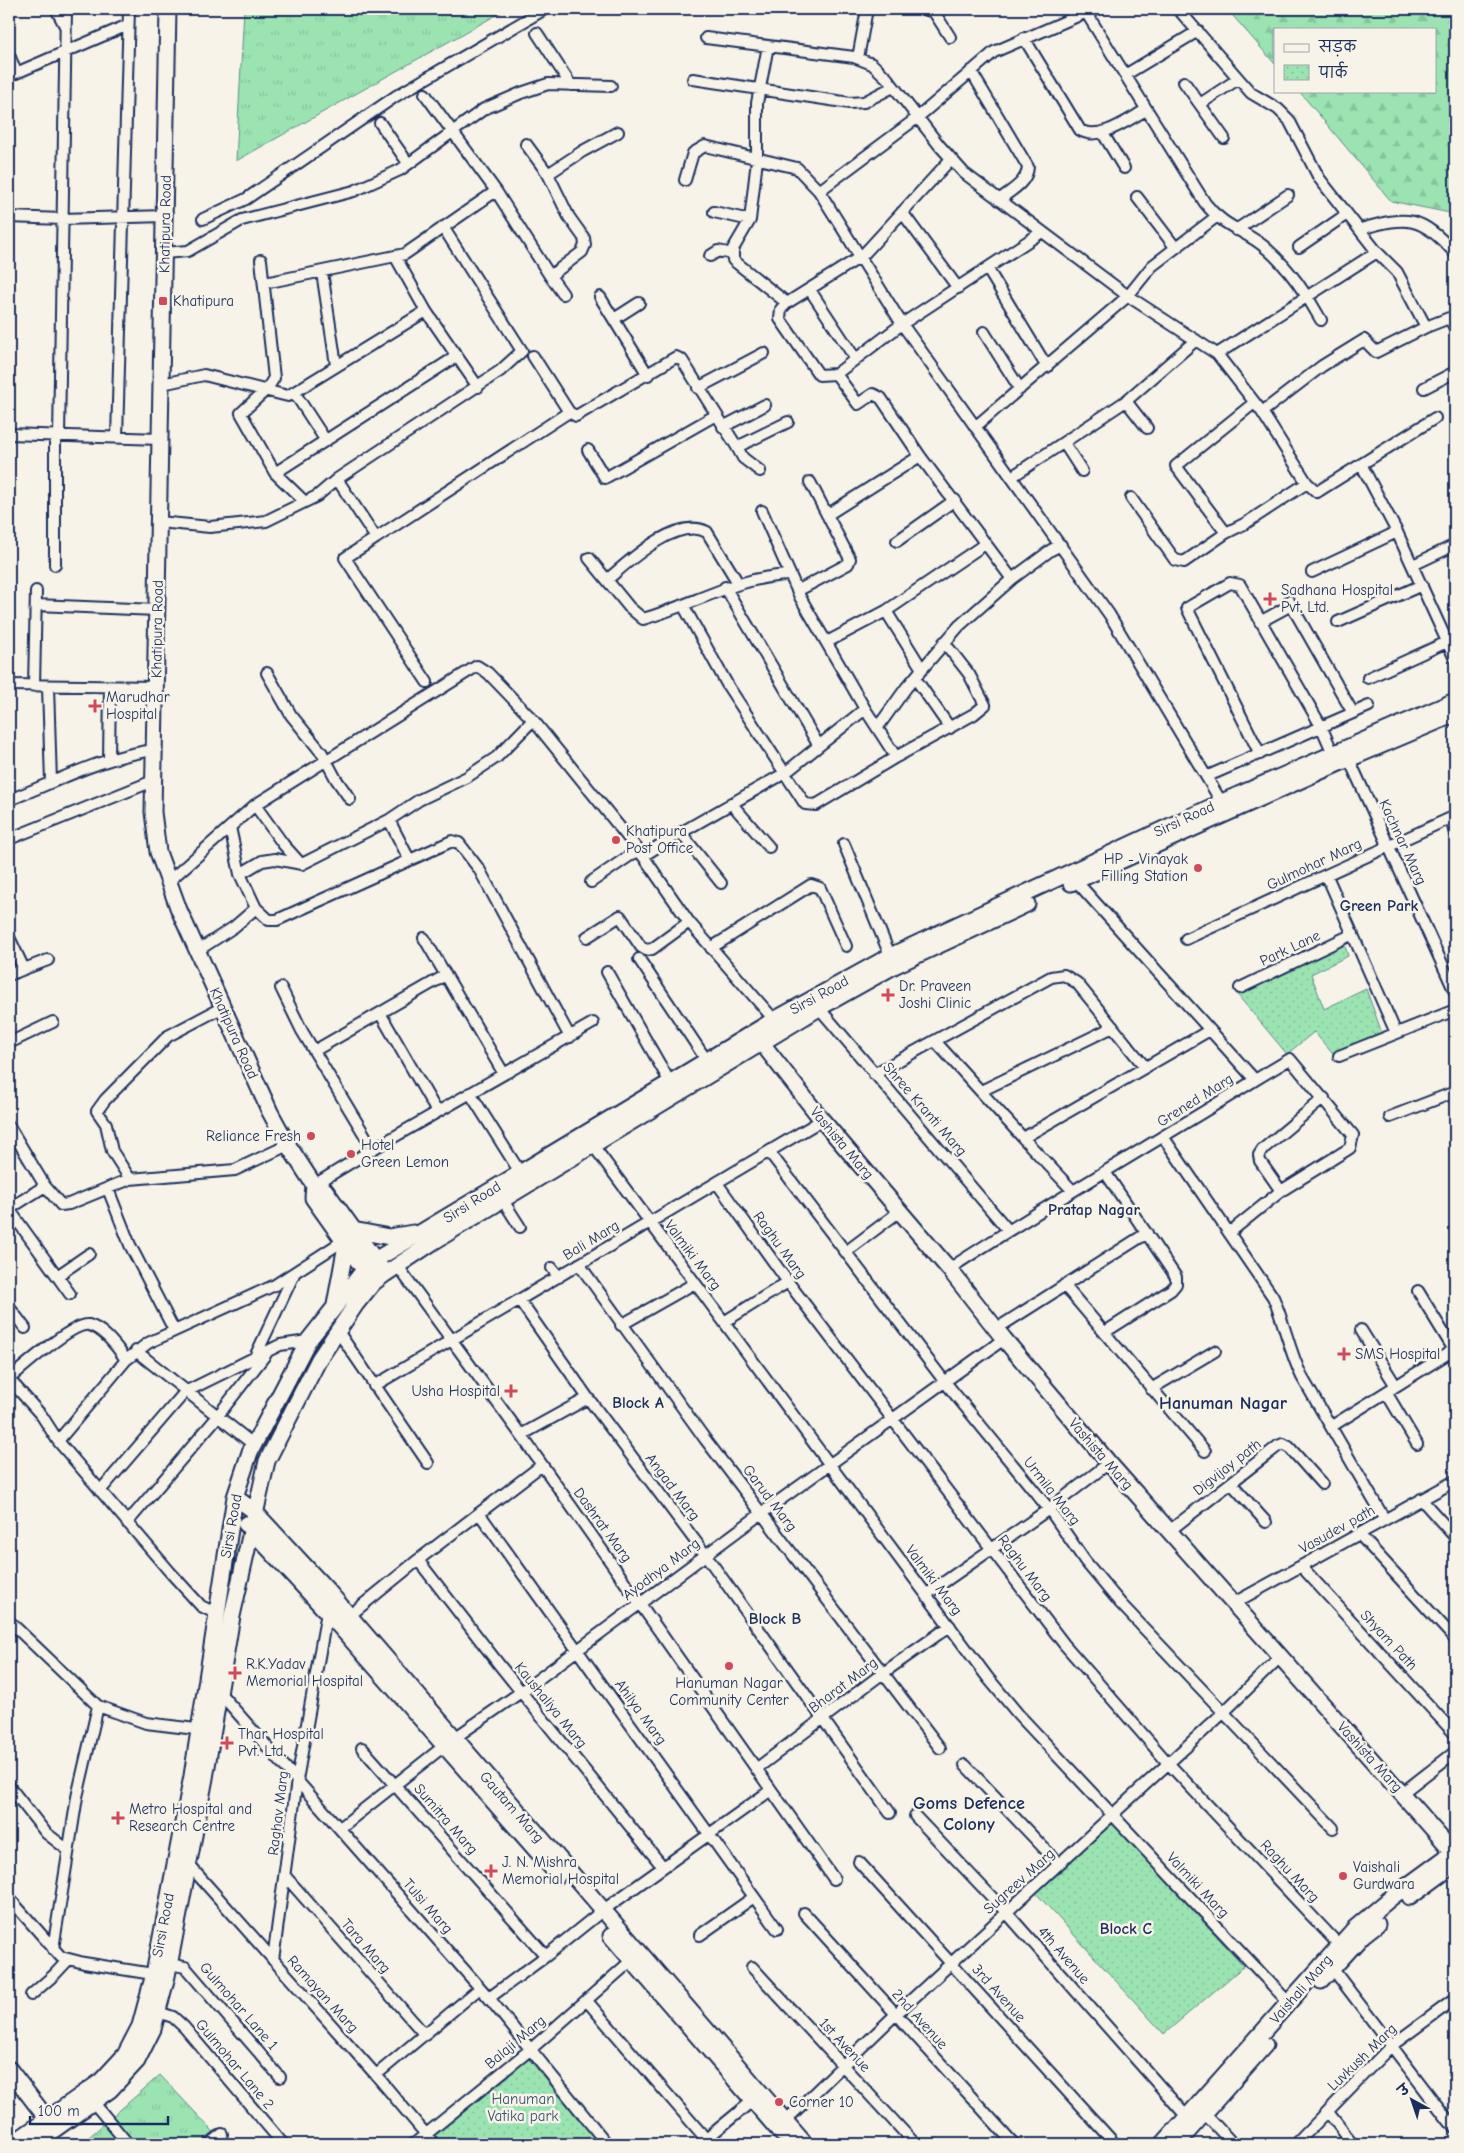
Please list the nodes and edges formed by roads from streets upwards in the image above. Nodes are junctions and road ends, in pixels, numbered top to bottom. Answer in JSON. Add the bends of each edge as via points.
{"nodes":[{"id":1,"x":56,"y":9,"type":"edge"},
{"id":2,"x":66,"y":9,"type":"edge"},
{"id":3,"x":129,"y":9,"type":"edge"},
{"id":4,"x":168,"y":9,"type":"edge"},
{"id":5,"x":544,"y":9,"type":"edge"},
{"id":6,"x":867,"y":9,"type":"edge"},
{"id":7,"x":1178,"y":9,"type":"edge"},
{"id":8,"x":932,"y":10,"type":"edge"},
{"id":9,"x":1088,"y":10,"type":"edge"},
{"id":10,"x":128,"y":25,"type":"junction"},
{"id":11,"x":66,"y":27,"type":"junction"},
{"id":12,"x":1198,"y":31,"type":"junction"},
{"id":13,"x":537,"y":33,"type":"dead end"},
{"id":14,"x":950,"y":37,"type":"dead end"},
{"id":15,"x":706,"y":38,"type":"dead end"},
{"id":16,"x":1024,"y":38,"type":"junction"},
{"id":17,"x":768,"y":46,"type":"junction"},
{"id":18,"x":65,"y":50,"type":"junction"},
{"id":19,"x":9,"y":55,"type":"edge"},
{"id":20,"x":858,"y":58,"type":"junction"},
{"id":21,"x":971,"y":71,"type":"junction"},
{"id":22,"x":12,"y":74,"type":"edge"},
{"id":23,"x":1125,"y":75,"type":"junction"},
{"id":24,"x":693,"y":79,"type":"dead end"},
{"id":25,"x":1238,"y":79,"type":"junction"},
{"id":26,"x":1184,"y":82,"type":"dead end"},
{"id":27,"x":571,"y":85,"type":"junction"},
{"id":28,"x":611,"y":86,"type":"dead end"},
{"id":29,"x":893,"y":87,"type":"junction"},
{"id":30,"x":760,"y":89,"type":"junction"},
{"id":31,"x":425,"y":94,"type":"dead end"},
{"id":32,"x":1200,"y":104,"type":"junction"},
{"id":33,"x":1146,"y":110,"type":"junction"},
{"id":34,"x":918,"y":118,"type":"junction"},
{"id":35,"x":380,"y":123,"type":"dead end"},
{"id":36,"x":453,"y":131,"type":"junction"},
{"id":37,"x":618,"y":132,"type":"dead end"},
{"id":38,"x":1102,"y":132,"type":"junction"},
{"id":39,"x":1224,"y":138,"type":"dead end"},
{"id":40,"x":526,"y":144,"type":"dead end"},
{"id":41,"x":951,"y":159,"type":"junction"},
{"id":42,"x":757,"y":160,"type":"junction"},
{"id":43,"x":408,"y":163,"type":"junction"},
{"id":44,"x":1124,"y":168,"type":"dead end"},
{"id":45,"x":548,"y":174,"type":"junction"},
{"id":46,"x":685,"y":180,"type":"dead end"},
{"id":47,"x":496,"y":191,"type":"junction"},
{"id":48,"x":819,"y":191,"type":"junction"},
{"id":49,"x":1288,"y":195,"type":"dead end"},
{"id":50,"x":1137,"y":197,"type":"dead end"},
{"id":51,"x":999,"y":200,"type":"junction"},
{"id":52,"x":714,"y":212,"type":"dead end"},
{"id":53,"x":902,"y":212,"type":"junction"},
{"id":54,"x":1347,"y":214,"type":"junction"},
{"id":55,"x":165,"y":216,"type":"junction"},
{"id":56,"x":121,"y":217,"type":"junction"},
{"id":57,"x":1216,"y":217,"type":"junction"},
{"id":58,"x":9,"y":218,"type":"edge"},
{"id":59,"x":62,"y":219,"type":"junction"},
{"id":60,"x":203,"y":219,"type":"dead end"},
{"id":61,"x":750,"y":220,"type":"junction"},
{"id":62,"x":443,"y":227,"type":"junction"},
{"id":63,"x":1361,"y":229,"type":"junction"},
{"id":64,"x":1236,"y":230,"type":"junction"},
{"id":65,"x":1042,"y":232,"type":"junction"},
{"id":66,"x":1175,"y":247,"type":"junction"},
{"id":67,"x":1299,"y":247,"type":"dead end"},
{"id":68,"x":1377,"y":252,"type":"junction"},
{"id":69,"x":1455,"y":252,"type":"edge"},
{"id":70,"x":164,"y":253,"type":"junction"},
{"id":71,"x":733,"y":254,"type":"junction"},
{"id":72,"x":394,"y":256,"type":"junction"},
{"id":73,"x":710,"y":256,"type":"dead end"},
{"id":74,"x":862,"y":256,"type":"junction"},
{"id":75,"x":262,"y":260,"type":"dead end"},
{"id":76,"x":987,"y":268,"type":"junction"},
{"id":77,"x":322,"y":272,"type":"junction"},
{"id":78,"x":550,"y":276,"type":"junction"},
{"id":79,"x":265,"y":283,"type":"junction"},
{"id":80,"x":958,"y":288,"type":"junction"},
{"id":81,"x":810,"y":290,"type":"junction"},
{"id":82,"x":563,"y":294,"type":"dead end"},
{"id":83,"x":1307,"y":295,"type":"junction"},
{"id":84,"x":1128,"y":296,"type":"junction"},
{"id":85,"x":600,"y":297,"type":"dead end"},
{"id":86,"x":639,"y":303,"type":"dead end"},
{"id":87,"x":787,"y":303,"type":"junction"},
{"id":88,"x":426,"y":312,"type":"junction"},
{"id":89,"x":614,"y":319,"type":"junction"},
{"id":90,"x":1321,"y":320,"type":"dead end"},
{"id":91,"x":902,"y":324,"type":"junction"},
{"id":92,"x":1426,"y":327,"type":"junction"},
{"id":93,"x":1455,"y":327,"type":"edge"},
{"id":94,"x":984,"y":332,"type":"dead end"},
{"id":95,"x":1196,"y":340,"type":"junction"},
{"id":96,"x":764,"y":353,"type":"dead end"},
{"id":97,"x":1217,"y":354,"type":"junction"},
{"id":98,"x":457,"y":356,"type":"junction"},
{"id":99,"x":532,"y":356,"type":"dead end"},
{"id":100,"x":855,"y":358,"type":"junction"},
{"id":101,"x":336,"y":365,"type":"junction"},
{"id":102,"x":1046,"y":367,"type":"junction"},
{"id":103,"x":1455,"y":372,"type":"edge"},
{"id":104,"x":648,"y":374,"type":"junction"},
{"id":105,"x":836,"y":374,"type":"junction"},
{"id":106,"x":162,"y":384,"type":"junction"},
{"id":107,"x":478,"y":387,"type":"junction"},
{"id":108,"x":698,"y":388,"type":"junction"},
{"id":109,"x":1424,"y":388,"type":"dead end"},
{"id":110,"x":267,"y":389,"type":"junction"},
{"id":111,"x":1020,"y":389,"type":"junction"},
{"id":112,"x":294,"y":392,"type":"junction"},
{"id":113,"x":1126,"y":401,"type":"junction"},
{"id":114,"x":1254,"y":403,"type":"junction"},
{"id":115,"x":765,"y":405,"type":"dead end"},
{"id":116,"x":569,"y":412,"type":"junction"},
{"id":117,"x":1262,"y":412,"type":"junction"},
{"id":118,"x":716,"y":415,"type":"junction"},
{"id":119,"x":1435,"y":418,"type":"dead end"},
{"id":120,"x":788,"y":422,"type":"dead end"},
{"id":121,"x":724,"y":427,"type":"junction"},
{"id":122,"x":975,"y":427,"type":"junction"},
{"id":123,"x":1147,"y":428,"type":"dead end"},
{"id":124,"x":9,"y":434,"type":"edge"},
{"id":125,"x":57,"y":437,"type":"junction"},
{"id":126,"x":117,"y":438,"type":"junction"},
{"id":127,"x":160,"y":439,"type":"junction"},
{"id":128,"x":326,"y":441,"type":"junction"},
{"id":129,"x":1064,"y":443,"type":"junction"},
{"id":130,"x":737,"y":447,"type":"junction"},
{"id":131,"x":588,"y":450,"type":"dead end"},
{"id":132,"x":920,"y":456,"type":"junction"},
{"id":133,"x":1361,"y":464,"type":"junction"},
{"id":134,"x":760,"y":471,"type":"dead end"},
{"id":135,"x":1082,"y":472,"type":"dead end"},
{"id":136,"x":275,"y":473,"type":"junction"},
{"id":137,"x":1013,"y":476,"type":"junction"},
{"id":138,"x":337,"y":479,"type":"junction"},
{"id":139,"x":810,"y":482,"type":"dead end"},
{"id":140,"x":1307,"y":483,"type":"junction"},
{"id":141,"x":1131,"y":498,"type":"dead end"},
{"id":142,"x":955,"y":500,"type":"junction"},
{"id":143,"x":304,"y":501,"type":"junction"},
{"id":144,"x":762,"y":511,"type":"dead end"},
{"id":145,"x":827,"y":514,"type":"junction"},
{"id":146,"x":159,"y":522,"type":"junction"},
{"id":147,"x":1397,"y":532,"type":"junction"},
{"id":148,"x":1226,"y":533,"type":"junction"},
{"id":149,"x":376,"y":538,"type":"junction"},
{"id":150,"x":897,"y":541,"type":"dead end"},
{"id":151,"x":985,"y":544,"type":"junction"},
{"id":152,"x":1061,"y":545,"type":"junction"},
{"id":153,"x":1455,"y":545,"type":"edge"},
{"id":154,"x":589,"y":558,"type":"dead end"},
{"id":155,"x":1413,"y":565,"type":"junction"},
{"id":156,"x":55,"y":566,"type":"dead end"},
{"id":157,"x":1312,"y":572,"type":"dead end"},
{"id":158,"x":789,"y":575,"type":"junction"},
{"id":159,"x":1012,"y":579,"type":"junction"},
{"id":160,"x":607,"y":580,"type":"junction"},
{"id":161,"x":738,"y":583,"type":"junction"},
{"id":162,"x":1422,"y":584,"type":"junction"},
{"id":163,"x":725,"y":587,"type":"junction"},
{"id":164,"x":36,"y":591,"type":"dead end"},
{"id":165,"x":797,"y":591,"type":"junction"},
{"id":166,"x":683,"y":604,"type":"junction"},
{"id":167,"x":36,"y":605,"type":"junction"},
{"id":168,"x":157,"y":610,"type":"junction"},
{"id":169,"x":886,"y":611,"type":"junction"},
{"id":170,"x":1260,"y":622,"type":"junction"},
{"id":171,"x":1338,"y":622,"type":"dead end"},
{"id":172,"x":827,"y":642,"type":"junction"},
{"id":173,"x":944,"y":642,"type":"junction"},
{"id":174,"x":1448,"y":642,"type":"junction"},
{"id":175,"x":1455,"y":659,"type":"edge"},
{"id":176,"x":268,"y":673,"type":"dead end"},
{"id":177,"x":919,"y":673,"type":"junction"},
{"id":178,"x":1368,"y":678,"type":"dead end"},
{"id":179,"x":427,"y":682,"type":"dead end"},
{"id":180,"x":9,"y":685,"type":"edge"},
{"id":181,"x":34,"y":686,"type":"junction"},
{"id":182,"x":48,"y":686,"type":"junction"},
{"id":183,"x":110,"y":687,"type":"junction"},
{"id":184,"x":156,"y":687,"type":"junction"},
{"id":185,"x":1455,"y":701,"type":"edge"},
{"id":186,"x":1368,"y":706,"type":"dead end"},
{"id":187,"x":865,"y":709,"type":"junction"},
{"id":188,"x":1353,"y":712,"type":"junction"},
{"id":189,"x":1455,"y":714,"type":"edge"},
{"id":190,"x":533,"y":720,"type":"junction"},
{"id":191,"x":1322,"y":726,"type":"junction"},
{"id":192,"x":878,"y":727,"type":"junction"},
{"id":193,"x":950,"y":728,"type":"junction"},
{"id":194,"x":819,"y":746,"type":"junction"},
{"id":195,"x":154,"y":750,"type":"junction"},
{"id":196,"x":1260,"y":754,"type":"junction"},
{"id":197,"x":896,"y":757,"type":"junction"},
{"id":198,"x":109,"y":759,"type":"junction"},
{"id":199,"x":1339,"y":759,"type":"junction"},
{"id":200,"x":326,"y":761,"type":"junction"},
{"id":201,"x":785,"y":773,"type":"junction"},
{"id":202,"x":1208,"y":776,"type":"junction"},
{"id":203,"x":153,"y":781,"type":"junction"},
{"id":204,"x":51,"y":782,"type":"junction"},
{"id":205,"x":350,"y":799,"type":"dead end"},
{"id":206,"x":9,"y":800,"type":"edge"},
{"id":207,"x":731,"y":803,"type":"junction"},
{"id":208,"x":255,"y":806,"type":"junction"},
{"id":209,"x":1225,"y":807,"type":"junction"},
{"id":210,"x":1453,"y":817,"type":"edge"},
{"id":211,"x":389,"y":820,"type":"junction"},
{"id":212,"x":230,"y":827,"type":"junction"},
{"id":213,"x":681,"y":833,"type":"junction"},
{"id":214,"x":1455,"y":834,"type":"edge"},
{"id":215,"x":9,"y":839,"type":"edge"},
{"id":216,"x":844,"y":844,"type":"dead end"},
{"id":217,"x":1389,"y":846,"type":"junction"},
{"id":218,"x":769,"y":847,"type":"dead end"},
{"id":219,"x":641,"y":853,"type":"junction"},
{"id":220,"x":409,"y":859,"type":"junction"},
{"id":221,"x":302,"y":864,"type":"junction"},
{"id":222,"x":240,"y":874,"type":"junction"},
{"id":223,"x":1326,"y":876,"type":"junction"},
{"id":224,"x":169,"y":881,"type":"junction"},
{"id":225,"x":1076,"y":881,"type":"junction"},
{"id":226,"x":591,"y":882,"type":"dead end"},
{"id":227,"x":721,"y":883,"type":"dead end"},
{"id":228,"x":256,"y":908,"type":"junction"},
{"id":229,"x":689,"y":922,"type":"junction"},
{"id":230,"x":1353,"y":934,"type":"junction"},
{"id":231,"x":587,"y":936,"type":"dead end"},
{"id":232,"x":9,"y":937,"type":"edge"},
{"id":233,"x":424,"y":938,"type":"dead end"},
{"id":234,"x":1186,"y":940,"type":"dead end"},
{"id":235,"x":846,"y":946,"type":"dead end"},
{"id":236,"x":711,"y":948,"type":"junction"},
{"id":237,"x":197,"y":951,"type":"junction"},
{"id":238,"x":639,"y":959,"type":"dead end"},
{"id":239,"x":48,"y":960,"type":"dead end"},
{"id":240,"x":892,"y":961,"type":"junction"},
{"id":241,"x":24,"y":969,"type":"junction"},
{"id":242,"x":607,"y":972,"type":"dead end"},
{"id":243,"x":446,"y":975,"type":"junction"},
{"id":244,"x":9,"y":976,"type":"edge"},
{"id":245,"x":281,"y":988,"type":"dead end"},
{"id":246,"x":1240,"y":988,"type":"dead end"},
{"id":247,"x":1455,"y":992,"type":"edge"},
{"id":248,"x":223,"y":1007,"type":"junction"},
{"id":249,"x":819,"y":1008,"type":"junction"},
{"id":250,"x":1455,"y":1010,"type":"edge"},
{"id":251,"x":380,"y":1013,"type":"junction"},
{"id":252,"x":54,"y":1022,"type":"dead end"},
{"id":253,"x":593,"y":1023,"type":"dead end"},
{"id":254,"x":778,"y":1024,"type":"junction"},
{"id":255,"x":1114,"y":1027,"type":"junction"},
{"id":256,"x":1210,"y":1030,"type":"junction"},
{"id":257,"x":1396,"y":1033,"type":"junction"},
{"id":258,"x":570,"y":1037,"type":"junction"},
{"id":259,"x":935,"y":1041,"type":"junction"},
{"id":260,"x":762,"y":1042,"type":"junction"},
{"id":261,"x":9,"y":1043,"type":"edge"},
{"id":262,"x":314,"y":1051,"type":"junction"},
{"id":263,"x":1339,"y":1056,"type":"dead end"},
{"id":264,"x":707,"y":1062,"type":"junction"},
{"id":265,"x":1145,"y":1067,"type":"junction"},
{"id":266,"x":504,"y":1074,"type":"junction"},
{"id":267,"x":874,"y":1074,"type":"junction"},
{"id":268,"x":1255,"y":1080,"type":"junction"},
{"id":269,"x":670,"y":1084,"type":"junction"},
{"id":270,"x":981,"y":1091,"type":"junction"},
{"id":271,"x":1455,"y":1092,"type":"edge"},
{"id":272,"x":470,"y":1093,"type":"junction"},
{"id":273,"x":1324,"y":1098,"type":"junction"},
{"id":274,"x":437,"y":1112,"type":"junction"},
{"id":275,"x":1390,"y":1117,"type":"dead end"},
{"id":276,"x":822,"y":1120,"type":"junction"},
{"id":277,"x":9,"y":1126,"type":"edge"},
{"id":278,"x":1023,"y":1138,"type":"junction"},
{"id":279,"x":1164,"y":1138,"type":"junction"},
{"id":280,"x":592,"y":1144,"type":"junction"},
{"id":281,"x":288,"y":1145,"type":"junction"},
{"id":282,"x":372,"y":1149,"type":"junction"},
{"id":283,"x":770,"y":1153,"type":"junction"},
{"id":284,"x":1105,"y":1172,"type":"junction"},
{"id":285,"x":524,"y":1177,"type":"junction"},
{"id":286,"x":130,"y":1179,"type":"junction"},
{"id":287,"x":717,"y":1183,"type":"junction"},
{"id":288,"x":314,"y":1185,"type":"junction"},
{"id":289,"x":45,"y":1186,"type":"junction"},
{"id":290,"x":108,"y":1189,"type":"junction"},
{"id":291,"x":1281,"y":1191,"type":"junction"},
{"id":292,"x":1073,"y":1192,"type":"junction"},
{"id":293,"x":502,"y":1199,"type":"junction"},
{"id":294,"x":9,"y":1209,"type":"edge"},
{"id":295,"x":900,"y":1211,"type":"junction"},
{"id":296,"x":650,"y":1222,"type":"junction"},
{"id":297,"x":520,"y":1227,"type":"dead end"},
{"id":298,"x":1008,"y":1230,"type":"junction"},
{"id":299,"x":425,"y":1232,"type":"junction"},
{"id":300,"x":1147,"y":1233,"type":"junction"},
{"id":301,"x":1229,"y":1233,"type":"junction"},
{"id":302,"x":348,"y":1239,"type":"junction"},
{"id":303,"x":847,"y":1251,"type":"junction"},
{"id":304,"x":89,"y":1254,"type":"dead end"},
{"id":305,"x":579,"y":1264,"type":"junction"},
{"id":306,"x":369,"y":1265,"type":"junction"},
{"id":307,"x":552,"y":1268,"type":"dead end"},
{"id":308,"x":949,"y":1269,"type":"junction"},
{"id":309,"x":295,"y":1272,"type":"junction"},
{"id":310,"x":385,"y":1274,"type":"junction"},
{"id":311,"x":57,"y":1276,"type":"junction"},
{"id":312,"x":558,"y":1277,"type":"junction"},
{"id":313,"x":788,"y":1282,"type":"junction"},
{"id":314,"x":696,"y":1284,"type":"junction"},
{"id":315,"x":1064,"y":1285,"type":"junction"},
{"id":316,"x":1418,"y":1291,"type":"dead end"},
{"id":317,"x":70,"y":1294,"type":"dead end"},
{"id":318,"x":520,"y":1301,"type":"junction"},
{"id":319,"x":335,"y":1305,"type":"junction"},
{"id":320,"x":9,"y":1307,"type":"edge"},
{"id":321,"x":724,"y":1322,"type":"junction"},
{"id":322,"x":621,"y":1325,"type":"junction"},
{"id":323,"x":25,"y":1328,"type":"dead end"},
{"id":324,"x":174,"y":1330,"type":"junction"},
{"id":325,"x":337,"y":1330,"type":"junction"},
{"id":326,"x":1361,"y":1330,"type":"dead end"},
{"id":327,"x":1105,"y":1332,"type":"junction"},
{"id":328,"x":1000,"y":1334,"type":"junction"},
{"id":329,"x":308,"y":1341,"type":"junction"},
{"id":330,"x":453,"y":1341,"type":"junction"},
{"id":331,"x":1455,"y":1349,"type":"edge"},
{"id":332,"x":136,"y":1351,"type":"junction"},
{"id":333,"x":1215,"y":1351,"type":"dead end"},
{"id":334,"x":267,"y":1352,"type":"junction"},
{"id":335,"x":254,"y":1358,"type":"junction"},
{"id":336,"x":126,"y":1360,"type":"junction"},
{"id":337,"x":9,"y":1379,"type":"edge"},
{"id":338,"x":945,"y":1382,"type":"junction"},
{"id":339,"x":374,"y":1386,"type":"junction"},
{"id":340,"x":1396,"y":1386,"type":"junction"},
{"id":341,"x":1151,"y":1389,"type":"junction"},
{"id":342,"x":185,"y":1392,"type":"junction"},
{"id":343,"x":1386,"y":1392,"type":"junction"},
{"id":344,"x":588,"y":1398,"type":"junction"},
{"id":345,"x":217,"y":1417,"type":"junction"},
{"id":346,"x":893,"y":1419,"type":"junction"},
{"id":347,"x":1332,"y":1426,"type":"junction"},
{"id":348,"x":521,"y":1435,"type":"junction"},
{"id":349,"x":58,"y":1441,"type":"junction"},
{"id":350,"x":1417,"y":1444,"type":"dead end"},
{"id":351,"x":254,"y":1446,"type":"junction"},
{"id":352,"x":1205,"y":1451,"type":"dead end"},
{"id":353,"x":428,"y":1463,"type":"dead end"},
{"id":354,"x":1109,"y":1463,"type":"junction"},
{"id":355,"x":542,"y":1465,"type":"junction"},
{"id":356,"x":829,"y":1465,"type":"junction"},
{"id":357,"x":1455,"y":1481,"type":"edge"},
{"id":358,"x":1231,"y":1483,"type":"junction"},
{"id":359,"x":1322,"y":1484,"type":"dead end"},
{"id":360,"x":100,"y":1491,"type":"junction"},
{"id":361,"x":1421,"y":1499,"type":"junction"},
{"id":362,"x":233,"y":1504,"type":"junction"},
{"id":363,"x":1049,"y":1509,"type":"junction"},
{"id":364,"x":254,"y":1511,"type":"junction"},
{"id":365,"x":479,"y":1513,"type":"junction"},
{"id":366,"x":762,"y":1513,"type":"junction"},
{"id":367,"x":1385,"y":1520,"type":"junction"},
{"id":368,"x":1266,"y":1522,"type":"dead end"},
{"id":369,"x":127,"y":1523,"type":"junction"},
{"id":370,"x":251,"y":1528,"type":"junction"},
{"id":371,"x":1168,"y":1532,"type":"junction"},
{"id":372,"x":1359,"y":1534,"type":"junction"},
{"id":373,"x":1455,"y":1537,"type":"edge"},
{"id":374,"x":992,"y":1548,"type":"junction"},
{"id":375,"x":706,"y":1554,"type":"junction"},
{"id":376,"x":418,"y":1560,"type":"junction"},
{"id":377,"x":1301,"y":1566,"type":"junction"},
{"id":378,"x":927,"y":1594,"type":"junction"},
{"id":379,"x":640,"y":1603,"type":"junction"},
{"id":380,"x":1234,"y":1603,"type":"junction"},
{"id":381,"x":327,"y":1612,"type":"junction"},
{"id":382,"x":217,"y":1614,"type":"junction"},
{"id":383,"x":348,"y":1616,"type":"junction"},
{"id":384,"x":9,"y":1621,"type":"edge"},
{"id":385,"x":950,"y":1626,"type":"junction"},
{"id":386,"x":1455,"y":1639,"type":"edge"},
{"id":387,"x":577,"y":1650,"type":"junction"},
{"id":388,"x":1281,"y":1656,"type":"junction"},
{"id":389,"x":883,"y":1673,"type":"junction"},
{"id":390,"x":219,"y":1692,"type":"junction"},
{"id":391,"x":521,"y":1692,"type":"junction"},
{"id":392,"x":98,"y":1706,"type":"junction"},
{"id":393,"x":1223,"y":1713,"type":"junction"},
{"id":394,"x":822,"y":1720,"type":"junction"},
{"id":395,"x":206,"y":1730,"type":"junction"},
{"id":396,"x":1455,"y":1734,"type":"edge"},
{"id":397,"x":449,"y":1742,"type":"junction"},
{"id":398,"x":362,"y":1748,"type":"dead end"},
{"id":399,"x":940,"y":1748,"type":"dead end"},
{"id":400,"x":1455,"y":1752,"type":"edge"},
{"id":401,"x":1168,"y":1763,"type":"junction"},
{"id":402,"x":965,"y":1765,"type":"dead end"},
{"id":403,"x":756,"y":1768,"type":"junction"},
{"id":404,"x":297,"y":1780,"type":"junction"},
{"id":405,"x":395,"y":1784,"type":"junction"},
{"id":406,"x":9,"y":1786,"type":"edge"},
{"id":407,"x":771,"y":1790,"type":"junction"},
{"id":408,"x":1402,"y":1793,"type":"junction"},
{"id":409,"x":890,"y":1813,"type":"dead end"},
{"id":410,"x":1112,"y":1815,"type":"junction"},
{"id":411,"x":915,"y":1816,"type":"dead end"},
{"id":412,"x":340,"y":1828,"type":"junction"},
{"id":413,"x":1333,"y":1828,"type":"dead end"},
{"id":414,"x":710,"y":1833,"type":"junction"},
{"id":415,"x":68,"y":1850,"type":"junction"},
{"id":416,"x":1455,"y":1855,"type":"edge"},
{"id":417,"x":859,"y":1862,"type":"dead end"},
{"id":418,"x":1059,"y":1864,"type":"junction"},
{"id":419,"x":189,"y":1865,"type":"junction"},
{"id":420,"x":663,"y":1867,"type":"junction"},
{"id":421,"x":286,"y":1877,"type":"junction"},
{"id":422,"x":834,"y":1880,"type":"dead end"},
{"id":423,"x":754,"y":1897,"type":"junction"},
{"id":424,"x":9,"y":1898,"type":"edge"},
{"id":425,"x":12,"y":1909,"type":"edge"},
{"id":426,"x":1006,"y":1912,"type":"junction"},
{"id":427,"x":804,"y":1913,"type":"dead end"},
{"id":428,"x":598,"y":1914,"type":"junction"},
{"id":429,"x":777,"y":1929,"type":"dead end"},
{"id":430,"x":700,"y":1935,"type":"dead end"},
{"id":431,"x":1338,"y":1945,"type":"junction"},
{"id":432,"x":53,"y":1949,"type":"junction"},
{"id":433,"x":546,"y":1956,"type":"junction"},
{"id":434,"x":68,"y":1960,"type":"junction"},
{"id":435,"x":273,"y":1960,"type":"junction"},
{"id":436,"x":632,"y":1960,"type":"junction"},
{"id":437,"x":951,"y":1963,"type":"junction"},
{"id":438,"x":1329,"y":1964,"type":"junction"},
{"id":439,"x":752,"y":1966,"type":"dead end"},
{"id":440,"x":163,"y":1971,"type":"junction"},
{"id":441,"x":480,"y":1988,"type":"junction"},
{"id":442,"x":31,"y":1995,"type":"dead end"},
{"id":443,"x":488,"y":1998,"type":"junction"},
{"id":444,"x":1455,"y":1999,"type":"edge"},
{"id":445,"x":587,"y":2001,"type":"junction"},
{"id":446,"x":1292,"y":2007,"type":"junction"},
{"id":447,"x":158,"y":2012,"type":"junction"},
{"id":448,"x":896,"y":2014,"type":"junction"},
{"id":449,"x":425,"y":2035,"type":"junction"},
{"id":450,"x":1391,"y":2046,"type":"junction"},
{"id":451,"x":531,"y":2049,"type":"junction"},
{"id":452,"x":844,"y":2066,"type":"junction"},
{"id":453,"x":9,"y":2070,"type":"edge"},
{"id":454,"x":376,"y":2075,"type":"junction"},
{"id":455,"x":280,"y":2077,"type":"dead end"},
{"id":456,"x":9,"y":2086,"type":"edge"},
{"id":457,"x":758,"y":2097,"type":"junction"},
{"id":458,"x":94,"y":2103,"type":"junction"},
{"id":459,"x":1328,"y":2112,"type":"junction"},
{"id":460,"x":1196,"y":2113,"type":"junction"},
{"id":461,"x":781,"y":2124,"type":"junction"},
{"id":462,"x":1455,"y":2129,"type":"edge"},
{"id":463,"x":45,"y":2131,"type":"edge"},
{"id":464,"x":222,"y":2134,"type":"dead end"},
{"id":465,"x":426,"y":2135,"type":"junction"},
{"id":466,"x":703,"y":2142,"type":"edge"},
{"id":467,"x":789,"y":2143,"type":"edge"},
{"id":468,"x":12,"y":2144,"type":"edge"},
{"id":469,"x":128,"y":2144,"type":"edge"},
{"id":470,"x":210,"y":2144,"type":"edge"},
{"id":471,"x":283,"y":2144,"type":"edge"},
{"id":472,"x":414,"y":2144,"type":"edge"},
{"id":473,"x":434,"y":2144,"type":"edge"},
{"id":474,"x":607,"y":2144,"type":"edge"},
{"id":475,"x":805,"y":2144,"type":"edge"},
{"id":476,"x":915,"y":2144,"type":"edge"},
{"id":477,"x":1014,"y":2144,"type":"edge"},
{"id":478,"x":1115,"y":2144,"type":"edge"},
{"id":479,"x":1163,"y":2144,"type":"edge"},
{"id":480,"x":1177,"y":2144,"type":"edge"},
{"id":481,"x":1233,"y":2144,"type":"edge"},
{"id":482,"x":1296,"y":2144,"type":"edge"},
{"id":483,"x":1353,"y":2144,"type":"edge"}],
"edges":[{"from":1,"to":11,"type":"street"},
{"from":2,"to":11,"type":"street"},
{"from":3,"to":10,"type":"street"},
{"from":4,"to":55,"type":"street","name":"Khatipura Road"},
{"from":5,"to":60,"type":"street","via":[[396,96],[246,199]]},
{"from":6,"to":20,"type":"street"},
{"from":7,"to":12,"type":"street"},
{"from":8,"to":14,"type":"street"},
{"from":9,"to":16,"type":"street"},
{"from":9,"to":23,"type":"street"},
{"from":10,"to":18,"type":"street"},
{"from":10,"to":56,"type":"street"},
{"from":11,"to":18,"type":"street"},
{"from":12,"to":23,"type":"street"},
{"from":12,"to":25,"type":"street"},
{"from":13,"to":27,"type":"street"},
{"from":15,"to":17,"type":"street"},
{"from":16,"to":21,"type":"street","via":[[994,52]]},
{"from":16,"to":38,"type":"street","via":[[1080,130],[1093,135]]},
{"from":17,"to":20,"type":"street"},
{"from":17,"to":30,"type":"street"},
{"from":18,"to":22,"type":"street"},
{"from":18,"to":59,"type":"street"},
{"from":19,"to":22,"type":"street"},
{"from":20,"to":29,"type":"street","via":[[872,64]]},
{"from":21,"to":34,"type":"street"},
{"from":21,"to":51,"type":"street","via":[[1028,167],[1023,181]]},
{"from":23,"to":33,"type":"street"},
{"from":24,"to":30,"type":"street"},
{"from":25,"to":32,"type":"street"},
{"from":25,"to":54,"type":"street","via":[[1251,94],[1278,108],[1289,120],[1319,178]]},
{"from":26,"to":32,"type":"street"},
{"from":27,"to":28,"type":"street"},
{"from":27,"to":36,"type":"street","via":[[548,84],[521,93],[484,109]]},
{"from":29,"to":30,"type":"street","via":[[864,102],[850,103]]},
{"from":29,"to":34,"type":"street"},
{"from":30,"to":42,"type":"street"},
{"from":31,"to":36,"type":"street"},
{"from":32,"to":39,"type":"street"},
{"from":33,"to":38,"type":"street"},
{"from":33,"to":57,"type":"street"},
{"from":34,"to":41,"type":"street"},
{"from":34,"to":48,"type":"street"},
{"from":35,"to":43,"type":"street"},
{"from":36,"to":43,"type":"street"},
{"from":36,"to":47,"type":"street"},
{"from":37,"to":45,"type":"street"},
{"from":38,"to":44,"type":"street"},
{"from":40,"to":45,"type":"street"},
{"from":41,"to":51,"type":"street"},
{"from":41,"to":53,"type":"street"},
{"from":42,"to":46,"type":"street","via":[[705,146],[698,148],[689,160]]},
{"from":42,"to":48,"type":"street","via":[[797,168]]},
{"from":42,"to":61,"type":"street"},
{"from":43,"to":70,"type":"street","via":[[354,192],[242,220],[188,251]]},
{"from":45,"to":78,"type":"street","via":[[585,245],[582,252]]},
{"from":47,"to":62,"type":"street"},
{"from":47,"to":78,"type":"street"},
{"from":48,"to":74,"type":"street"},
{"from":49,"to":64,"type":"street"},
{"from":50,"to":66,"type":"street"},
{"from":51,"to":65,"type":"street"},
{"from":52,"to":61,"type":"street"},
{"from":53,"to":74,"type":"street"},
{"from":53,"to":80,"type":"street"},
{"from":54,"to":63,"type":"street"},
{"from":54,"to":67,"type":"street"},
{"from":55,"to":56,"type":"street"},
{"from":55,"to":70,"type":"street","name":"Khatipura Road"},
{"from":56,"to":59,"type":"street"},
{"from":56,"to":126,"type":"street"},
{"from":57,"to":64,"type":"street"},
{"from":57,"to":66,"type":"street"},
{"from":58,"to":59,"type":"street"},
{"from":59,"to":125,"type":"street"},
{"from":61,"to":71,"type":"street"},
{"from":62,"to":72,"type":"street","via":[[406,254]]},
{"from":62,"to":107,"type":"street","via":[[522,350]]},
{"from":63,"to":68,"type":"street"},
{"from":63,"to":69,"type":"street","via":[[1391,220],[1419,223],[1437,234]]},
{"from":64,"to":83,"type":"street","via":[[1267,248]]},
{"from":65,"to":76,"type":"street"},
{"from":65,"to":84,"type":"street"},
{"from":66,"to":84,"type":"street","via":[[1152,266]]},
{"from":68,"to":83,"type":"street"},
{"from":68,"to":92,"type":"street","via":[[1397,272]]},
{"from":70,"to":106,"type":"street","name":"Khatipura Road"},
{"from":71,"to":73,"type":"street","via":[[718,251]]},
{"from":71,"to":87,"type":"street","via":[[733,260]]},
{"from":72,"to":77,"type":"street"},
{"from":72,"to":88,"type":"street"},
{"from":74,"to":81,"type":"street"},
{"from":74,"to":91,"type":"street"},
{"from":75,"to":79,"type":"street"},
{"from":76,"to":80,"type":"street"},
{"from":76,"to":102,"type":"street"},
{"from":77,"to":79,"type":"street"},
{"from":77,"to":101,"type":"street"},
{"from":78,"to":82,"type":"street"},
{"from":79,"to":110,"type":"street","via":[[274,378]]},
{"from":80,"to":91,"type":"street"},
{"from":81,"to":87,"type":"street"},
{"from":81,"to":100,"type":"street"},
{"from":83,"to":90,"type":"street"},
{"from":83,"to":97,"type":"street"},
{"from":84,"to":95,"type":"street"},
{"from":84,"to":102,"type":"street"},
{"from":85,"to":89,"type":"street"},
{"from":86,"to":89,"type":"street"},
{"from":87,"to":105,"type":"street","via":[[781,309],[780,319],[805,358],[819,375]]},
{"from":88,"to":98,"type":"street"},
{"from":88,"to":101,"type":"street"},
{"from":89,"to":104,"type":"street"},
{"from":91,"to":100,"type":"street"},
{"from":91,"to":122,"type":"street"},
{"from":92,"to":93,"type":"street","via":[[1449,318]]},
{"from":92,"to":117,"type":"street","via":[[1376,352],[1364,340],[1322,366]]},
{"from":94,"to":111,"type":"street"},
{"from":95,"to":97,"type":"street"},
{"from":95,"to":113,"type":"street"},
{"from":96,"to":108,"type":"street"},
{"from":97,"to":114,"type":"street"},
{"from":98,"to":107,"type":"street"},
{"from":98,"to":128,"type":"street"},
{"from":99,"to":116,"type":"street"},
{"from":100,"to":105,"type":"street"},
{"from":101,"to":112,"type":"street"},
{"from":102,"to":111,"type":"street"},
{"from":103,"to":109,"type":"street"},
{"from":104,"to":108,"type":"street","via":[[676,357],[682,360]]},
{"from":104,"to":116,"type":"street","via":[[576,416]]},
{"from":105,"to":132,"type":"street","via":[[858,404],[873,394],[881,398]]},
{"from":106,"to":110,"type":"street","via":[[204,374]]},
{"from":106,"to":127,"type":"street","name":"Khatipura Road"},
{"from":107,"to":138,"type":"street"},
{"from":108,"to":118,"type":"street"},
{"from":110,"to":112,"type":"street","via":[[288,396]]},
{"from":110,"to":136,"type":"street","via":[[241,412]]},
{"from":111,"to":122,"type":"street"},
{"from":112,"to":128,"type":"street"},
{"from":113,"to":123,"type":"street"},
{"from":113,"to":129,"type":"street"},
{"from":114,"to":117,"type":"street"},
{"from":114,"to":148,"type":"street","via":[[1176,466]]},
{"from":115,"to":121,"type":"street"},
{"from":116,"to":149,"type":"street"},
{"from":117,"to":140,"type":"street"},
{"from":118,"to":121,"type":"street"},
{"from":118,"to":131,"type":"street","via":[[605,478]]},
{"from":119,"to":133,"type":"street"},
{"from":120,"to":130,"type":"street"},
{"from":121,"to":130,"type":"street"},
{"from":122,"to":137,"type":"street"},
{"from":124,"to":125,"type":"street"},
{"from":125,"to":126,"type":"street"},
{"from":125,"to":156,"type":"street"},
{"from":126,"to":127,"type":"street"},
{"from":127,"to":146,"type":"street","name":"Khatipura Road"},
{"from":128,"to":136,"type":"street"},
{"from":129,"to":135,"type":"street"},
{"from":129,"to":137,"type":"street"},
{"from":130,"to":134,"type":"street","via":[[743,458]]},
{"from":132,"to":142,"type":"street"},
{"from":132,"to":145,"type":"street"},
{"from":133,"to":140,"type":"street","via":[[1317,492]]},
{"from":133,"to":147,"type":"street"},
{"from":136,"to":143,"type":"street"},
{"from":137,"to":152,"type":"street"},
{"from":138,"to":143,"type":"street","via":[[317,496]]},
{"from":138,"to":149,"type":"street"},
{"from":139,"to":145,"type":"street"},
{"from":140,"to":148,"type":"street"},
{"from":141,"to":148,"type":"street","via":[[1175,560],[1184,562]]},
{"from":142,"to":150,"type":"street"},
{"from":142,"to":151,"type":"street"},
{"from":143,"to":146,"type":"street","via":[[266,521],[195,527]]},
{"from":144,"to":158,"type":"street"},
{"from":145,"to":165,"type":"street","via":[[850,559],[848,564]]},
{"from":146,"to":168,"type":"street","name":"Khatipura Road"},
{"from":147,"to":155,"type":"street"},
{"from":147,"to":157,"type":"street"},
{"from":149,"to":179,"type":"street","via":[[345,558]]},
{"from":151,"to":159,"type":"street"},
{"from":151,"to":169,"type":"street"},
{"from":152,"to":159,"type":"street"},
{"from":152,"to":202,"type":"street","via":[[1110,614]]},
{"from":153,"to":155,"type":"street"},
{"from":154,"to":160,"type":"street"},
{"from":155,"to":162,"type":"street"},
{"from":158,"to":161,"type":"street"},
{"from":158,"to":165,"type":"street"},
{"from":159,"to":173,"type":"street"},
{"from":160,"to":161,"type":"street","via":[[656,542],[692,527],[707,532]]},
{"from":160,"to":166,"type":"street","via":[[643,619]]},
{"from":161,"to":163,"type":"street"},
{"from":162,"to":171,"type":"street"},
{"from":162,"to":174,"type":"street"},
{"from":163,"to":166,"type":"street"},
{"from":163,"to":194,"type":"street"},
{"from":164,"to":167,"type":"street"},
{"from":165,"to":172,"type":"street"},
{"from":166,"to":201,"type":"street","via":[[728,686]]},
{"from":167,"to":168,"type":"street"},
{"from":167,"to":181,"type":"street"},
{"from":168,"to":184,"type":"street","name":"Khatipura Road"},
{"from":169,"to":172,"type":"street"},
{"from":169,"to":177,"type":"street"},
{"from":170,"to":188,"type":"street","via":[[1290,603]]},
{"from":170,"to":191,"type":"street","name":"Kachnar Marg"},
{"from":170,"to":196,"type":"street","name":"Kachnar Marg","via":[[1240,585],[1233,582],[1187,608]]},
{"from":172,"to":187,"type":"street"},
{"from":173,"to":177,"type":"street"},
{"from":173,"to":193,"type":"street","via":[[968,674],[985,705]]},
{"from":174,"to":175,"type":"street"},
{"from":174,"to":178,"type":"street"},
{"from":176,"to":200,"type":"street","via":[[291,715]]},
{"from":177,"to":192,"type":"street"},
{"from":177,"to":193,"type":"street"},
{"from":180,"to":181,"type":"street"},
{"from":181,"to":182,"type":"street"},
{"from":182,"to":183,"type":"street"},
{"from":182,"to":204,"type":"street"},
{"from":183,"to":184,"type":"street"},
{"from":183,"to":198,"type":"street"},
{"from":184,"to":195,"type":"street","name":"Khatipura Road"},
{"from":185,"to":199,"type":"street","name":"Sirsi Road"},
{"from":186,"to":188,"type":"street"},
{"from":187,"to":192,"type":"street"},
{"from":187,"to":194,"type":"street"},
{"from":188,"to":191,"type":"street"},
{"from":189,"to":199,"type":"street","name":"Sirsi Road"},
{"from":190,"to":200,"type":"street","via":[[477,666]]},
{"from":190,"to":211,"type":"street","via":[[497,757]]},
{"from":190,"to":219,"type":"street"},
{"from":191,"to":196,"type":"street"},
{"from":191,"to":199,"type":"street","name":"Kachnar Marg"},
{"from":192,"to":197,"type":"street"},
{"from":193,"to":197,"type":"street"},
{"from":194,"to":201,"type":"street"},
{"from":195,"to":198,"type":"street"},
{"from":195,"to":203,"type":"street","name":"Khatipura Road"},
{"from":196,"to":202,"type":"street"},
{"from":197,"to":201,"type":"street","via":[[816,805],[805,804]]},
{"from":198,"to":204,"type":"street"},
{"from":199,"to":209,"type":"street","name":"Sirsi Road"},
{"from":199,"to":217,"type":"street","name":"Kachnar Marg"},
{"from":200,"to":205,"type":"street"},
{"from":200,"to":208,"type":"street"},
{"from":201,"to":207,"type":"street"},
{"from":202,"to":209,"type":"street"},
{"from":203,"to":215,"type":"street"},
{"from":203,"to":224,"type":"street","name":"Khatipura Road","via":[[158,852]]},
{"from":204,"to":206,"type":"street"},
{"from":207,"to":213,"type":"street"},
{"from":207,"to":218,"type":"street"},
{"from":208,"to":212,"type":"street"},
{"from":208,"to":221,"type":"street"},
{"from":209,"to":225,"type":"street","name":"Sirsi Road"},
{"from":209,"to":240,"type":"street","name":"Sirsi Road"},
{"from":210,"to":214,"type":"street"},
{"from":210,"to":217,"type":"street","name":"Gulmohar Marg"},
{"from":211,"to":220,"type":"street"},
{"from":211,"to":221,"type":"street"},
{"from":212,"to":222,"type":"street"},
{"from":212,"to":224,"type":"street"},
{"from":213,"to":219,"type":"street"},
{"from":213,"to":227,"type":"street"},
{"from":216,"to":240,"type":"street"},
{"from":217,"to":223,"type":"street","name":"Gulmohar Marg"},
{"from":217,"to":247,"type":"street","name":"Kachnar Marg"},
{"from":219,"to":226,"type":"street"},
{"from":219,"to":229,"type":"street"},
{"from":220,"to":228,"type":"street","via":[[277,920],[269,920]]},
{"from":220,"to":258,"type":"street","via":[[452,841],[459,843],[479,869]]},
{"from":221,"to":222,"type":"street","via":[[275,859],[262,861]]},
{"from":222,"to":228,"type":"street"},
{"from":223,"to":230,"type":"street"},
{"from":223,"to":234,"type":"street","name":"Gulmohar Marg"},
{"from":224,"to":237,"type":"street","name":"Khatipura Road"},
{"from":225,"to":240,"type":"street","name":"Sirsi Road"},
{"from":225,"to":256,"type":"street","name":"Grened Marg"},
{"from":228,"to":237,"type":"street"},
{"from":229,"to":231,"type":"street","via":[[646,950],[620,916]]},
{"from":229,"to":236,"type":"street"},
{"from":230,"to":246,"type":"street","name":"Park Lane"},
{"from":230,"to":257,"type":"street"},
{"from":232,"to":241,"type":"street"},
{"from":233,"to":243,"type":"street"},
{"from":235,"to":236,"type":"street","via":[[820,888],[811,885]]},
{"from":236,"to":254,"type":"street"},
{"from":237,"to":248,"type":"street","name":"Khatipura Road"},
{"from":238,"to":264,"type":"street"},
{"from":239,"to":241,"type":"street"},
{"from":240,"to":249,"type":"street","name":"Sirsi Road"},
{"from":240,"to":254,"type":"street","name":"Sirsi Road"},
{"from":241,"to":244,"type":"street"},
{"from":242,"to":269,"type":"street"},
{"from":243,"to":251,"type":"street"},
{"from":243,"to":266,"type":"street"},
{"from":245,"to":262,"type":"street"},
{"from":248,"to":281,"type":"street","name":"Khatipura Road"},
{"from":248,"to":286,"type":"street","via":[[168,1036],[97,1111],[106,1124],[112,1150]]},
{"from":249,"to":254,"type":"street","name":"Sirsi Road"},
{"from":249,"to":267,"type":"street","name":"Shree Kranti Marg"},
{"from":250,"to":257,"type":"street"},
{"from":251,"to":262,"type":"street"},
{"from":251,"to":274,"type":"street"},
{"from":252,"to":261,"type":"street"},
{"from":253,"to":258,"type":"street"},
{"from":254,"to":260,"type":"street","name":"Sirsi Road"},
{"from":254,"to":264,"type":"street","name":"Sirsi Road"},
{"from":255,"to":259,"type":"street","via":[[1077,983],[1064,975],[1051,977]]},
{"from":255,"to":265,"type":"street"},
{"from":255,"to":270,"type":"street"},
{"from":256,"to":265,"type":"street"},
{"from":256,"to":268,"type":"street","name":"Grened Marg"},
{"from":257,"to":263,"type":"street"},
{"from":258,"to":266,"type":"street"},
{"from":259,"to":267,"type":"street"},
{"from":259,"to":270,"type":"street"},
{"from":260,"to":276,"type":"street","name":"Vashista Marg"},
{"from":260,"to":280,"type":"street","name":"Sirsi Road"},
{"from":262,"to":282,"type":"street"},
{"from":264,"to":269,"type":"street","name":"Sirsi Road"},
{"from":265,"to":278,"type":"street"},
{"from":266,"to":272,"type":"street"},
{"from":267,"to":298,"type":"street","name":"Shree Kranti Marg"},
{"from":268,"to":273,"type":"street","via":[[1290,1059]]},
{"from":268,"to":279,"type":"street","name":"Grened Marg"},
{"from":269,"to":285,"type":"street","name":"Sirsi Road"},
{"from":270,"to":278,"type":"street"},
{"from":271,"to":275,"type":"street"},
{"from":272,"to":274,"type":"street"},
{"from":272,"to":285,"type":"street"},
{"from":273,"to":291,"type":"street","via":[[1259,1155]]},
{"from":273,"to":291,"type":"street","via":[[1353,1135],[1350,1148]]},
{"from":274,"to":282,"type":"street"},
{"from":276,"to":283,"type":"street","name":"Bali Marg"},
{"from":276,"to":295,"type":"street","name":"Vashista Marg"},
{"from":277,"to":289,"type":"street"},
{"from":278,"to":292,"type":"street"},
{"from":279,"to":284,"type":"street","name":"Grened Marg"},
{"from":279,"to":301,"type":"street"},
{"from":280,"to":285,"type":"street","name":"Sirsi Road"},
{"from":280,"to":296,"type":"street","name":"Valmiki Marg"},
{"from":281,"to":286,"type":"street","via":[[235,1170]]},
{"from":281,"to":288,"type":"street","name":"Khatipura Road"},
{"from":282,"to":288,"type":"street"},
{"from":283,"to":287,"type":"street","name":"Bali Marg"},
{"from":283,"to":303,"type":"street","name":"Urmila Marg"},
{"from":284,"to":292,"type":"street","name":"Grened Marg"},
{"from":284,"to":300,"type":"street"},
{"from":285,"to":293,"type":"street","name":"Sirsi Road"},
{"from":285,"to":299,"type":"street","name":"Sirsi Road"},
{"from":286,"to":290,"type":"street"},
{"from":287,"to":296,"type":"street","name":"Bali Marg"},
{"from":287,"to":313,"type":"street","name":"Raghu Marg"},
{"from":288,"to":302,"type":"street","name":"Khatipura Road","via":[[325,1190]]},
{"from":289,"to":290,"type":"street","via":[[61,1205]]},
{"from":289,"to":294,"type":"street"},
{"from":290,"to":324,"type":"street","via":[[130,1245]]},
{"from":291,"to":301,"type":"street"},
{"from":292,"to":298,"type":"street","name":"Grened Marg"},
{"from":293,"to":297,"type":"street"},
{"from":293,"to":310,"type":"street","name":"Sirsi Road"},
{"from":294,"to":311,"type":"street"},
{"from":295,"to":303,"type":"street"},
{"from":295,"to":308,"type":"street","name":"Vashista Marg"},
{"from":296,"to":305,"type":"street","name":"Bali Marg"},
{"from":296,"to":314,"type":"street","name":"Valmiki Marg"},
{"from":298,"to":308,"type":"street","name":"Grened Marg"},
{"from":299,"to":302,"type":"street"},
{"from":299,"to":306,"type":"street","name":"Sirsi Road"},
{"from":300,"to":315,"type":"street","name":"Ayodhya Marg"},
{"from":300,"to":327,"type":"street","via":[[1176,1277],[1176,1284],[1172,1290]]},
{"from":301,"to":347,"type":"street","via":[[1273,1297],[1284,1320],[1292,1358]]},
{"from":302,"to":306,"type":"street","name":"Khatipura Road"},
{"from":302,"to":309,"type":"street"},
{"from":302,"to":319,"type":"street"},
{"from":303,"to":338,"type":"street","name":"Urmila Marg"},
{"from":304,"to":311,"type":"street"},
{"from":305,"to":312,"type":"street","name":"Bali Marg"},
{"from":305,"to":322,"type":"street","name":"Garud Marg"},
{"from":306,"to":310,"type":"street","name":"Khatipura Road"},
{"from":306,"to":319,"type":"street","name":"Sirsi Road"},
{"from":307,"to":312,"type":"street"},
{"from":308,"to":328,"type":"street","name":"Vashista Marg"},
{"from":309,"to":324,"type":"street","via":[[275,1285]]},
{"from":309,"to":335,"type":"street"},
{"from":310,"to":325,"type":"street","name":"Sirsi Road"},
{"from":310,"to":330,"type":"street","name":"Dashrat Marg"},
{"from":311,"to":317,"type":"street"},
{"from":312,"to":318,"type":"street","name":"Bali Marg"},
{"from":313,"to":321,"type":"street"},
{"from":313,"to":346,"type":"street","name":"Raghu Marg"},
{"from":314,"to":321,"type":"street","name":"Valmiki Marg"},
{"from":314,"to":322,"type":"street"},
{"from":315,"to":327,"type":"street"},
{"from":315,"to":328,"type":"street","name":"Ayodhya Marg"},
{"from":316,"to":331,"type":"street"},
{"from":318,"to":330,"type":"street","name":"Bali Marg"},
{"from":318,"to":344,"type":"street","name":"Angad Marg"},
{"from":319,"to":329,"type":"street","name":"Sirsi Road"},
{"from":320,"to":323,"type":"street"},
{"from":321,"to":356,"type":"street","name":"Valmiki Marg"},
{"from":322,"to":366,"type":"street","name":"Garud Marg"},
{"from":324,"to":332,"type":"street"},
{"from":325,"to":339,"type":"street"},
{"from":325,"to":364,"type":"street","name":"Sirsi Road","via":[[267,1461]]},
{"from":326,"to":340,"type":"street"},
{"from":327,"to":341,"type":"street"},
{"from":328,"to":338,"type":"street","name":"Ayodhya Marg"},
{"from":328,"to":354,"type":"street","name":"Vashista Marg"},
{"from":329,"to":334,"type":"street","via":[[280,1345]]},
{"from":329,"to":351,"type":"street","name":"Sirsi Road"},
{"from":330,"to":339,"type":"street","name":"Bali Marg"},
{"from":330,"to":348,"type":"street","name":"Dashrat Marg"},
{"from":331,"to":340,"type":"street"},
{"from":332,"to":336,"type":"street"},
{"from":332,"to":342,"type":"street"},
{"from":333,"to":341,"type":"street"},
{"from":334,"to":335,"type":"street"},
{"from":334,"to":345,"type":"street"},
{"from":335,"to":342,"type":"street"},
{"from":336,"to":337,"type":"street","via":[[105,1335],[85,1325],[61,1338]]},
{"from":336,"to":349,"type":"street"},
{"from":337,"to":349,"type":"street","via":[[42,1416]]},
{"from":338,"to":346,"type":"street","name":"Ayodhya Marg"},
{"from":338,"to":363,"type":"street","name":"Urmila Marg"},
{"from":339,"to":353,"type":"street"},
{"from":340,"to":343,"type":"street"},
{"from":341,"to":352,"type":"street"},
{"from":342,"to":345,"type":"street"},
{"from":342,"to":360,"type":"street"},
{"from":343,"to":347,"type":"street"},
{"from":343,"to":350,"type":"street"},
{"from":344,"to":348,"type":"street"},
{"from":344,"to":375,"type":"street","name":"Angad Marg"},
{"from":345,"to":351,"type":"street"},
{"from":345,"to":369,"type":"street"},
{"from":346,"to":356,"type":"street","name":"Ayodhya Marg"},
{"from":346,"to":374,"type":"street","name":"Raghu Marg"},
{"from":347,"to":367,"type":"street"},
{"from":348,"to":355,"type":"street","name":"Dashrat Marg"},
{"from":349,"to":360,"type":"street"},
{"from":351,"to":362,"type":"street","name":"Sirsi Road"},
{"from":354,"to":363,"type":"street"},
{"from":354,"to":371,"type":"street","name":"Vashista Marg"},
{"from":355,"to":365,"type":"street"},
{"from":355,"to":379,"type":"street","name":"Dashrat Marg"},
{"from":356,"to":366,"type":"street","name":"Ayodhya Marg"},
{"from":356,"to":378,"type":"street","name":"Valmiki Marg"},
{"from":357,"to":361,"type":"street","name":"Vasudev path"},
{"from":358,"to":359,"type":"street","name":"Digvijay path","via":[[1283,1444],[1289,1446]]},
{"from":358,"to":368,"type":"street"},
{"from":358,"to":371,"type":"street","name":"Digvijay path"},
{"from":360,"to":369,"type":"street"},
{"from":361,"to":367,"type":"street","name":"Vasudev path"},
{"from":361,"to":373,"type":"street"},
{"from":362,"to":364,"type":"street","name":"Gautam Marg"},
{"from":362,"to":370,"type":"street","name":"Gautam Marg"},
{"from":362,"to":382,"type":"street","name":"Sirsi Road"},
{"from":363,"to":374,"type":"street"},
{"from":363,"to":393,"type":"street","name":"Urmila Marg","via":[[1085,1561],[1121,1604]]},
{"from":364,"to":370,"type":"street","name":"Sirsi Road"},
{"from":364,"to":383,"type":"street","name":"Gautam Marg"},
{"from":365,"to":376,"type":"street"},
{"from":365,"to":387,"type":"street","name":"Ahilya Marg"},
{"from":366,"to":375,"type":"street","name":"Ayodhya Marg"},
{"from":366,"to":389,"type":"street","name":"Garud Marg"},
{"from":367,"to":372,"type":"street","name":"Vasudev path"},
{"from":369,"to":382,"type":"street","via":[[201,1606]]},
{"from":370,"to":381,"type":"street","name":"Gautam Marg"},
{"from":370,"to":390,"type":"street","name":"Sirsi Road"},
{"from":371,"to":380,"type":"street","name":"Vashista Marg"},
{"from":372,"to":377,"type":"street","name":"Vasudev path"},
{"from":372,"to":386,"type":"street"},
{"from":374,"to":378,"type":"street"},
{"from":374,"to":401,"type":"street","name":"Raghu Marg","via":[[1064,1644]]},
{"from":375,"to":379,"type":"street","name":"Ayodhya Marg"},
{"from":375,"to":394,"type":"street","name":"Angad Marg"},
{"from":376,"to":383,"type":"street"},
{"from":376,"to":391,"type":"street","name":"Kaushaliya Marg"},
{"from":377,"to":380,"type":"street","name":"Vasudev path"},
{"from":377,"to":396,"type":"street","name":"Shyam Path"},
{"from":378,"to":385,"type":"street","name":"Valmiki Marg"},
{"from":379,"to":387,"type":"street","name":"Ayodhya Marg"},
{"from":379,"to":403,"type":"street","name":"Dashrat Marg"},
{"from":380,"to":388,"type":"street","name":"Vashista Marg"},
{"from":381,"to":397,"type":"street","name":"Gautam Marg"},
{"from":381,"to":404,"type":"street","name":"Raghav Marg"},
{"from":382,"to":395,"type":"street","name":"Sirsi Road"},
{"from":383,"to":397,"type":"street","name":"Gautam Marg"},
{"from":384,"to":392,"type":"street"},
{"from":385,"to":389,"type":"street","name":"Bharat Marg"},
{"from":385,"to":410,"type":"street","name":"Valmiki Marg","via":[[1018,1714]]},
{"from":387,"to":391,"type":"street","name":"Ayodhya Marg"},
{"from":387,"to":414,"type":"street","name":"Ahilya Marg"},
{"from":388,"to":393,"type":"street","name":"Sugreev Marg"},
{"from":388,"to":408,"type":"street","name":"Vashista Marg"},
{"from":389,"to":394,"type":"street","name":"Bharat Marg"},
{"from":389,"to":399,"type":"street","name":"Garud Marg"},
{"from":390,"to":395,"type":"street","name":"Sirsi Road"},
{"from":390,"to":404,"type":"street","name":"Tulsi Marg"},
{"from":391,"to":397,"type":"street","name":"Ayodhya Marg"},
{"from":391,"to":420,"type":"street","name":"Kaushaliya Marg"},
{"from":392,"to":395,"type":"street","via":[[146,1723]]},
{"from":392,"to":415,"type":"street"},
{"from":393,"to":401,"type":"street","name":"Sugreev Marg"},
{"from":393,"to":413,"type":"street","name":"Urmila Marg"},
{"from":394,"to":403,"type":"street","name":"Bharat Marg"},
{"from":394,"to":409,"type":"street","name":"Angad Marg"},
{"from":395,"to":419,"type":"street","name":"Sirsi Road"},
{"from":395,"to":440,"type":"street","name":"Sirsi Road"},
{"from":397,"to":405,"type":"street","name":"Ayodhya Marg"},
{"from":397,"to":428,"type":"street","name":"Gautam Marg"},
{"from":398,"to":405,"type":"street","name":"Sumitra Marg"},
{"from":400,"to":408,"type":"street"},
{"from":401,"to":410,"type":"street","name":"Sugreev Marg"},
{"from":401,"to":431,"type":"street","name":"Raghu Marg"},
{"from":402,"to":418,"type":"street"},
{"from":403,"to":407,"type":"street","name":"Dashrat Marg"},
{"from":404,"to":412,"type":"street","name":"Tulsi Marg"},
{"from":404,"to":421,"type":"street","name":"Raghav Marg"},
{"from":405,"to":412,"type":"street","name":"Ayodhya Marg"},
{"from":405,"to":433,"type":"street","name":"Sumitra Marg"},
{"from":406,"to":415,"type":"street","via":[[46,1833]]},
{"from":407,"to":414,"type":"street"},
{"from":407,"to":422,"type":"street","name":"Dashrat Marg"},
{"from":408,"to":416,"type":"street","name":"Vashista Marg"},
{"from":410,"to":418,"type":"street","name":"Sugreev Marg"},
{"from":410,"to":446,"type":"street","name":"Valmiki Marg"},
{"from":411,"to":426,"type":"street","name":"4th Avenue"},
{"from":412,"to":441,"type":"street","name":"Tulsi Marg"},
{"from":414,"to":420,"type":"street"},
{"from":414,"to":423,"type":"street","name":"Ahilya Marg"},
{"from":415,"to":432,"type":"street"},
{"from":416,"to":431,"type":"street","name":"Vaishali Marg","via":[[1392,1897]]},
{"from":416,"to":438,"type":"street","name":"Vaishali Marg"},
{"from":417,"to":437,"type":"street","name":"3rd Avenue"},
{"from":418,"to":426,"type":"street","name":"Sugreev Marg"},
{"from":419,"to":435,"type":"street","name":"Ramayan Marg"},
{"from":419,"to":440,"type":"street","name":"Sirsi Road"},
{"from":420,"to":428,"type":"street"},
{"from":421,"to":435,"type":"street","name":"Raghav Marg"},
{"from":421,"to":449,"type":"street","name":"Tara Marg"},
{"from":423,"to":429,"type":"street","name":"Ahilya Marg"},
{"from":423,"to":430,"type":"street"},
{"from":424,"to":425,"type":"street"},
{"from":425,"to":432,"type":"street"},
{"from":426,"to":437,"type":"street","name":"Sugreev Marg"},
{"from":426,"to":460,"type":"street","name":"4th Avenue"},
{"from":427,"to":448,"type":"street","name":"2nd Avenue"},
{"from":428,"to":433,"type":"street"},
{"from":428,"to":436,"type":"street","name":"Gautam Marg"},
{"from":428,"to":457,"type":"street","name":"Gautam Marg"},
{"from":431,"to":438,"type":"street","name":"Vaishali Marg"},
{"from":432,"to":434,"type":"street"},
{"from":433,"to":443,"type":"street"},
{"from":434,"to":440,"type":"street","name":"Gulmohar Lane 1"},
{"from":434,"to":442,"type":"street"},
{"from":435,"to":454,"type":"street","name":"Ramayan Marg"},
{"from":436,"to":445,"type":"street","name":"Balaji Marg"},
{"from":436,"to":457,"type":"street","name":"Gautam Marg"},
{"from":437,"to":448,"type":"street","name":"Sugreev Marg"},
{"from":437,"to":478,"type":"street","name":"3rd Avenue"},
{"from":438,"to":446,"type":"street","name":"Vaishali Marg"},
{"from":438,"to":450,"type":"street"},
{"from":439,"to":452,"type":"street","name":"1st Avenue"},
{"from":440,"to":447,"type":"street","name":"Sirsi Road"},
{"from":440,"to":455,"type":"street","name":"Gulmohar Lane 1","via":[[185,1967]]},
{"from":440,"to":463,"type":"street","name":"Sirsi Road","via":[[125,2055]]},
{"from":441,"to":443,"type":"street","name":"Tulsi Marg"},
{"from":441,"to":449,"type":"street"},
{"from":443,"to":451,"type":"street","name":"Tulsi Marg"},
{"from":444,"to":450,"type":"street","name":"Luvkush Marg"},
{"from":445,"to":451,"type":"street","name":"Balaji Marg"},
{"from":445,"to":466,"type":"street"},
{"from":446,"to":460,"type":"street","name":"Vaishali Marg"},
{"from":447,"to":458,"type":"street","name":"Sirsi Road","via":[[137,2061]]},
{"from":447,"to":471,"type":"street","name":"Gulmohar Lane 2","via":[[173,2017],[184,2027]]},
{"from":448,"to":452,"type":"street","name":"Sugreev Marg"},
{"from":448,"to":477,"type":"street","name":"2nd Avenue"},
{"from":449,"to":454,"type":"street"},
{"from":450,"to":459,"type":"street","name":"Luvkush Marg"},
{"from":450,"to":462,"type":"street"},
{"from":451,"to":465,"type":"street","name":"Balaji Marg"},
{"from":451,"to":474,"type":"street","name":"Tulsi Marg"},
{"from":452,"to":461,"type":"street","name":"Sugreev Marg"},
{"from":452,"to":476,"type":"street","name":"1st Avenue"},
{"from":453,"to":463,"type":"street"},
{"from":454,"to":465,"type":"street","name":"Ramayan Marg"},
{"from":456,"to":463,"type":"street"},
{"from":457,"to":461,"type":"street","name":"Gautam Marg"},
{"from":457,"to":466,"type":"street"},
{"from":458,"to":463,"type":"street","name":"Sirsi Road"},
{"from":458,"to":469,"type":"street"},
{"from":459,"to":482,"type":"street","name":"Luvkush Marg"},
{"from":459,"to":483,"type":"street"},
{"from":460,"to":479,"type":"street","name":"Vaishali Marg"},
{"from":460,"to":480,"type":"street","name":"Vaishali Marg"},
{"from":460,"to":481,"type":"street","name":"4th Avenue"},
{"from":461,"to":467,"type":"street","name":"Gautam Marg"},
{"from":461,"to":475,"type":"street","name":"Gautam Marg"},
{"from":463,"to":468,"type":"street","name":"Sirsi Road"},
{"from":464,"to":470,"type":"street"},
{"from":465,"to":472,"type":"street","name":"Balaji Marg"},
{"from":465,"to":473,"type":"street","name":"Ramayan Marg"}]}
